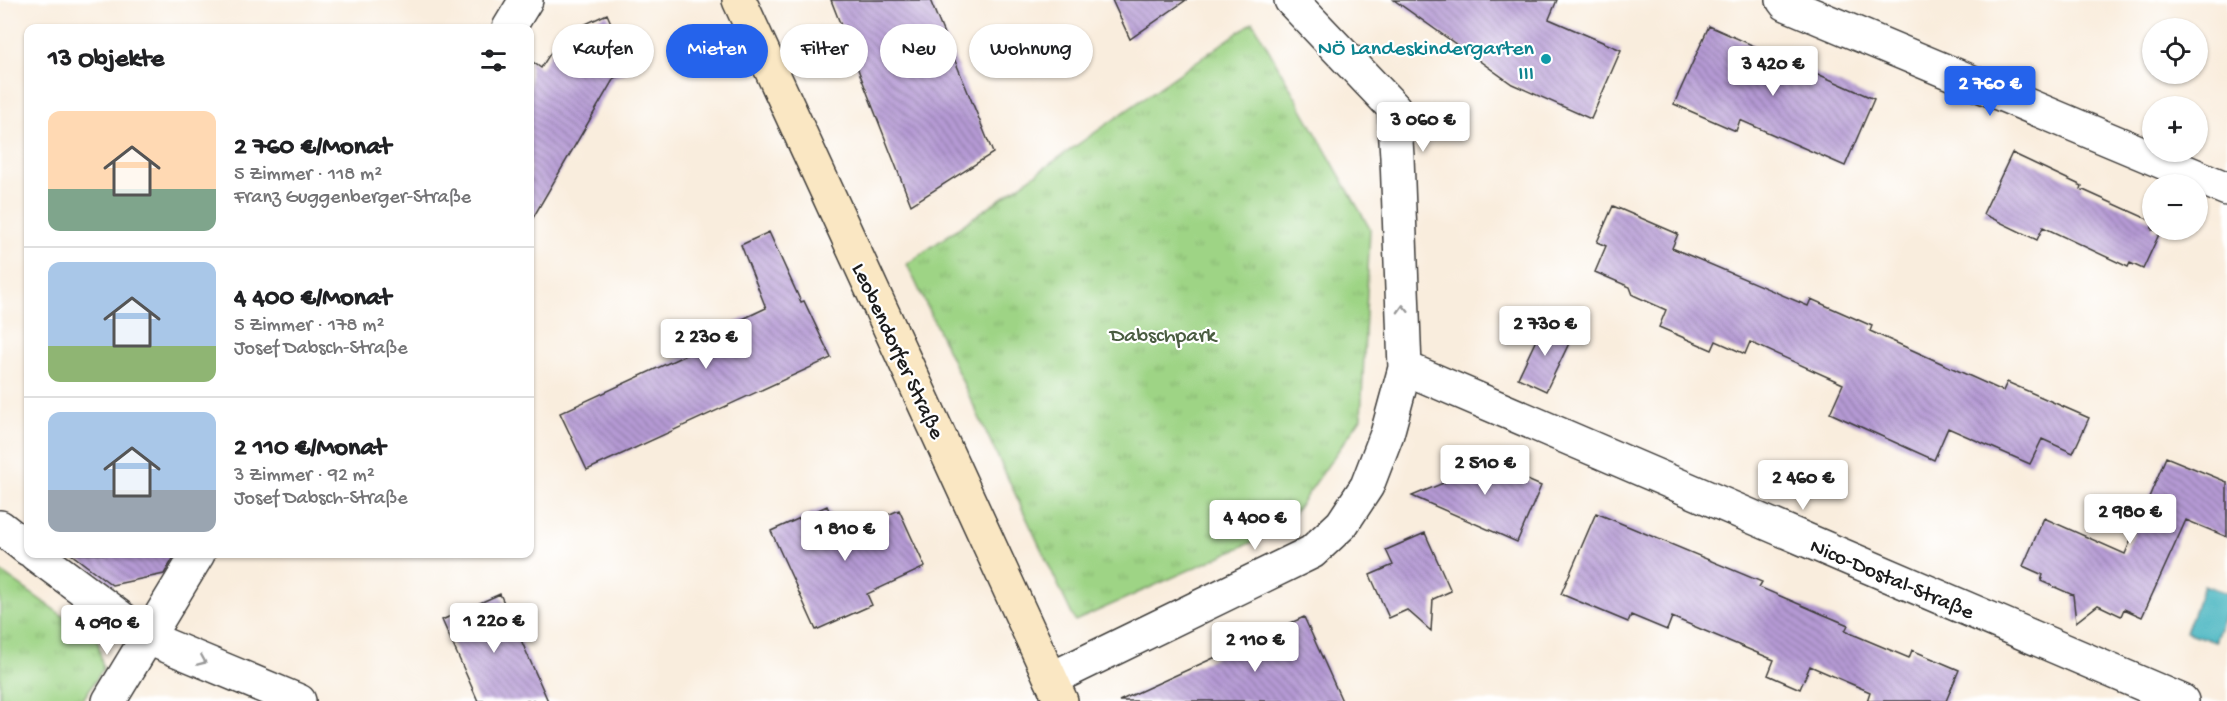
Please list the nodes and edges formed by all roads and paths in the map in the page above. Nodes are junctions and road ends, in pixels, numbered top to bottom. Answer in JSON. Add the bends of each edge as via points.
{"nodes":[{"id":1,"x":526,"y":0,"type":"edge"},
{"id":2,"x":739,"y":0,"type":"edge"},
{"id":3,"x":1291,"y":0,"type":"edge"},
{"id":4,"x":1783,"y":0,"type":"edge"},
{"id":5,"x":511,"y":24,"type":"edge"},
{"id":6,"x":2227,"y":189,"type":"edge"},
{"id":7,"x":1405,"y":368,"type":"junction"},
{"id":8,"x":0,"y":527,"type":"edge"},
{"id":9,"x":24,"y":546,"type":"edge"},
{"id":10,"x":40,"y":558,"type":"edge"},
{"id":11,"x":196,"y":558,"type":"edge"},
{"id":12,"x":148,"y":638,"type":"junction"},
{"id":13,"x":1056,"y":690,"type":"edge"},
{"id":14,"x":109,"y":701,"type":"edge"},
{"id":15,"x":299,"y":701,"type":"edge"},
{"id":16,"x":2182,"y":701,"type":"edge"}],
"edges":[{"from":1,"to":5,"type":"street"},
{"from":2,"to":13,"type":"main road","name":"Leobendorfer Straße"},
{"from":7,"to":3,"type":"street","one_way":true,"via":[[1394,108]]},
{"from":4,"to":6,"type":"street"},
{"from":7,"to":13,"type":"street","via":[[1387,434],[1367,486],[1342,524],[1312,552]]},
{"from":7,"to":16,"type":"street","name":"Nico-Dostal-Straße"},
{"from":8,"to":9,"type":"street"},
{"from":10,"to":12,"type":"street"},
{"from":11,"to":12,"type":"street"},
{"from":12,"to":14,"type":"street"},
{"from":12,"to":15,"type":"street","one_way":true}]}
